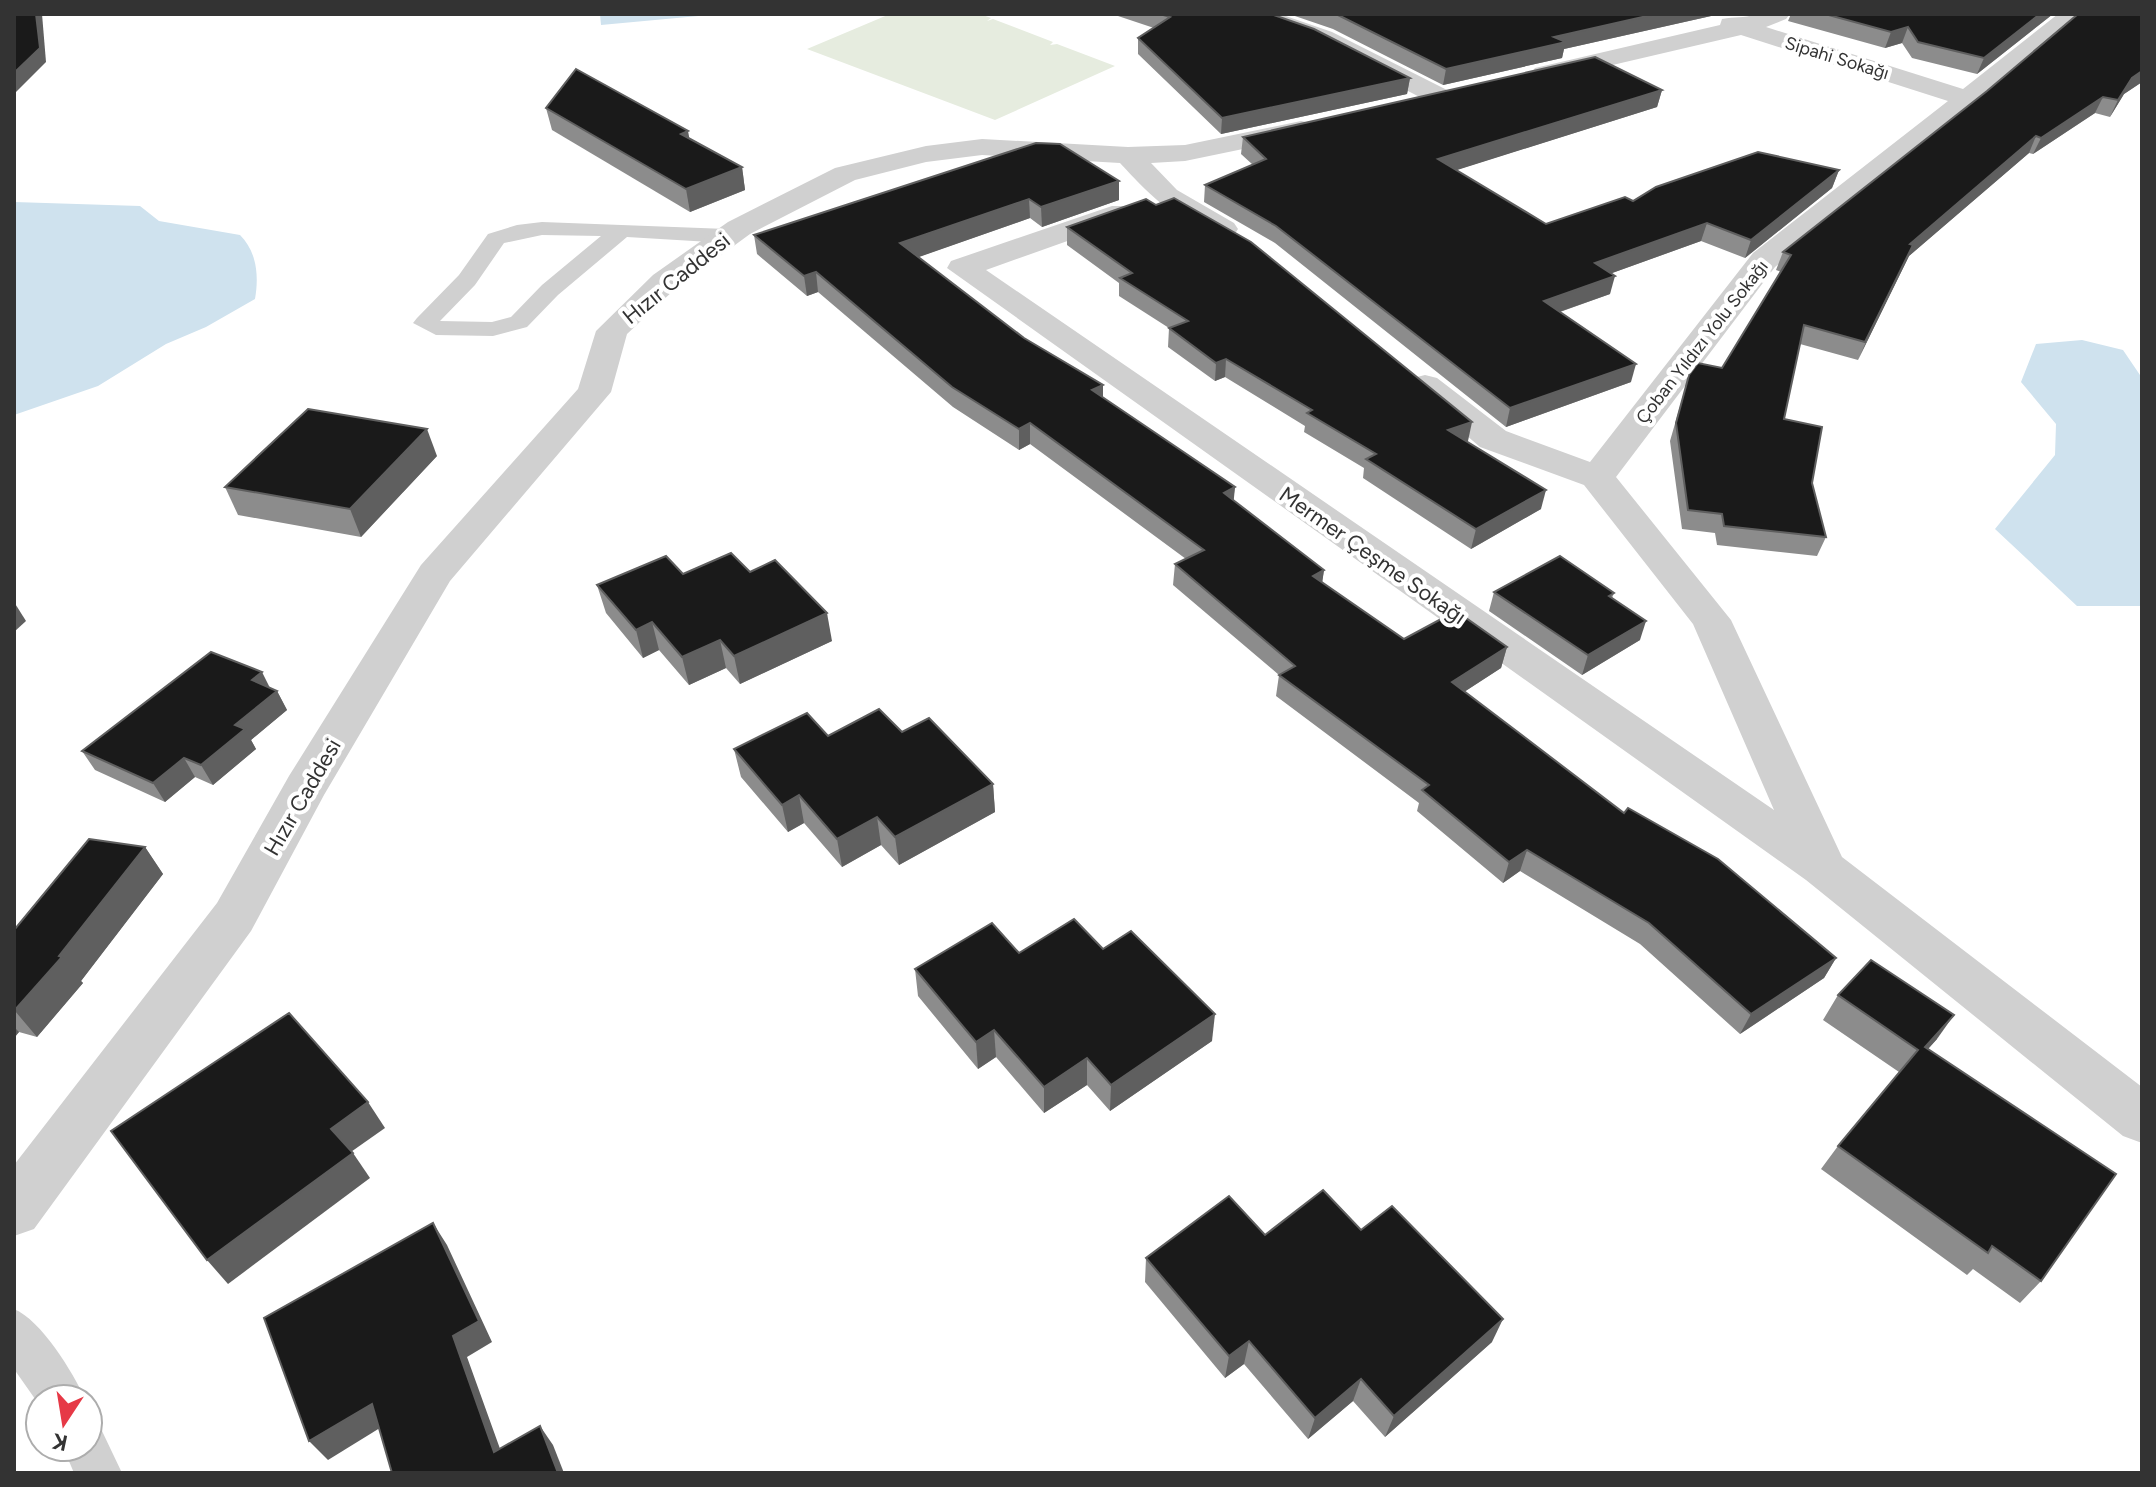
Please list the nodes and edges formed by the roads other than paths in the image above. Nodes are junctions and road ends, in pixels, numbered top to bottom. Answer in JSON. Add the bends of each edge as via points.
{"nodes":[{"id":1,"x":1257,"y":14,"type":"edge"},
{"id":2,"x":1705,"y":14,"type":"edge"},
{"id":3,"x":1778,"y":14,"type":"edge"},
{"id":4,"x":2073,"y":14,"type":"edge"},
{"id":5,"x":1741,"y":28,"type":"junction"},
{"id":6,"x":1508,"y":82,"type":"edge"},
{"id":7,"x":1969,"y":99,"type":"junction"},
{"id":8,"x":1396,"y":108,"type":"edge"},
{"id":9,"x":1334,"y":122,"type":"edge"},
{"id":10,"x":1128,"y":155,"type":"junction"},
{"id":11,"x":1167,"y":196,"type":"junction"},
{"id":12,"x":620,"y":231,"type":"junction"},
{"id":13,"x":727,"y":236,"type":"junction"},
{"id":14,"x":1248,"y":244,"type":"edge"},
{"id":15,"x":1405,"y":369,"type":"edge"},
{"id":16,"x":1597,"y":477,"type":"junction"},
{"id":17,"x":1824,"y":869,"type":"junction"},
{"id":18,"x":2142,"y":1119,"type":"edge"},
{"id":19,"x":14,"y":1210,"type":"edge"},
{"id":20,"x":14,"y":1331,"type":"edge"},
{"id":21,"x":51,"y":1383,"type":"edge"}],
"edges":[{"from":1,"to":8,"type":"street","via":[[1455,95]]},
{"from":2,"to":5,"type":"street","name":"Sipahi Sokağı"},
{"from":3,"to":5,"type":"street"},
{"from":4,"to":7,"type":"street","name":"Çoban Yıldızı Yolu Sokağı"},
{"from":5,"to":6,"type":"street"},
{"from":5,"to":7,"type":"street","name":"Sipahi Sokağı"},
{"from":7,"to":16,"type":"street","name":"Çoban Yıldızı Yolu Sokağı","via":[[1764,260]]},
{"from":9,"to":10,"type":"street","name":"Hızır Caddesi","via":[[1213,148]]},
{"from":10,"to":11,"type":"street"},
{"from":10,"to":13,"type":"street","name":"Hızır Caddesi","via":[[982,147],[926,154],[845,174]]},
{"from":11,"to":14,"type":"street"},
{"from":11,"to":17,"type":"street","name":"Mermer Çeşme Sokağı","via":[[962,268]]},
{"from":12,"to":12,"type":"lane","via":[[564,229],[501,236],[486,247],[479,265],[425,323],[436,328],[493,329],[519,322]]},
{"from":12,"to":13,"type":"lane"},
{"from":13,"to":19,"type":"street","name":"Hızır Caddesi","via":[[664,282],[612,331],[594,392],[435,574],[234,917]]},
{"from":15,"to":16,"type":"street","via":[[1493,439]]},
{"from":16,"to":17,"type":"street","via":[[1711,620]]},
{"from":17,"to":18,"type":"street","name":"Mermer Çeşme Sokağı"},
{"from":20,"to":21,"type":"lane"}]}
